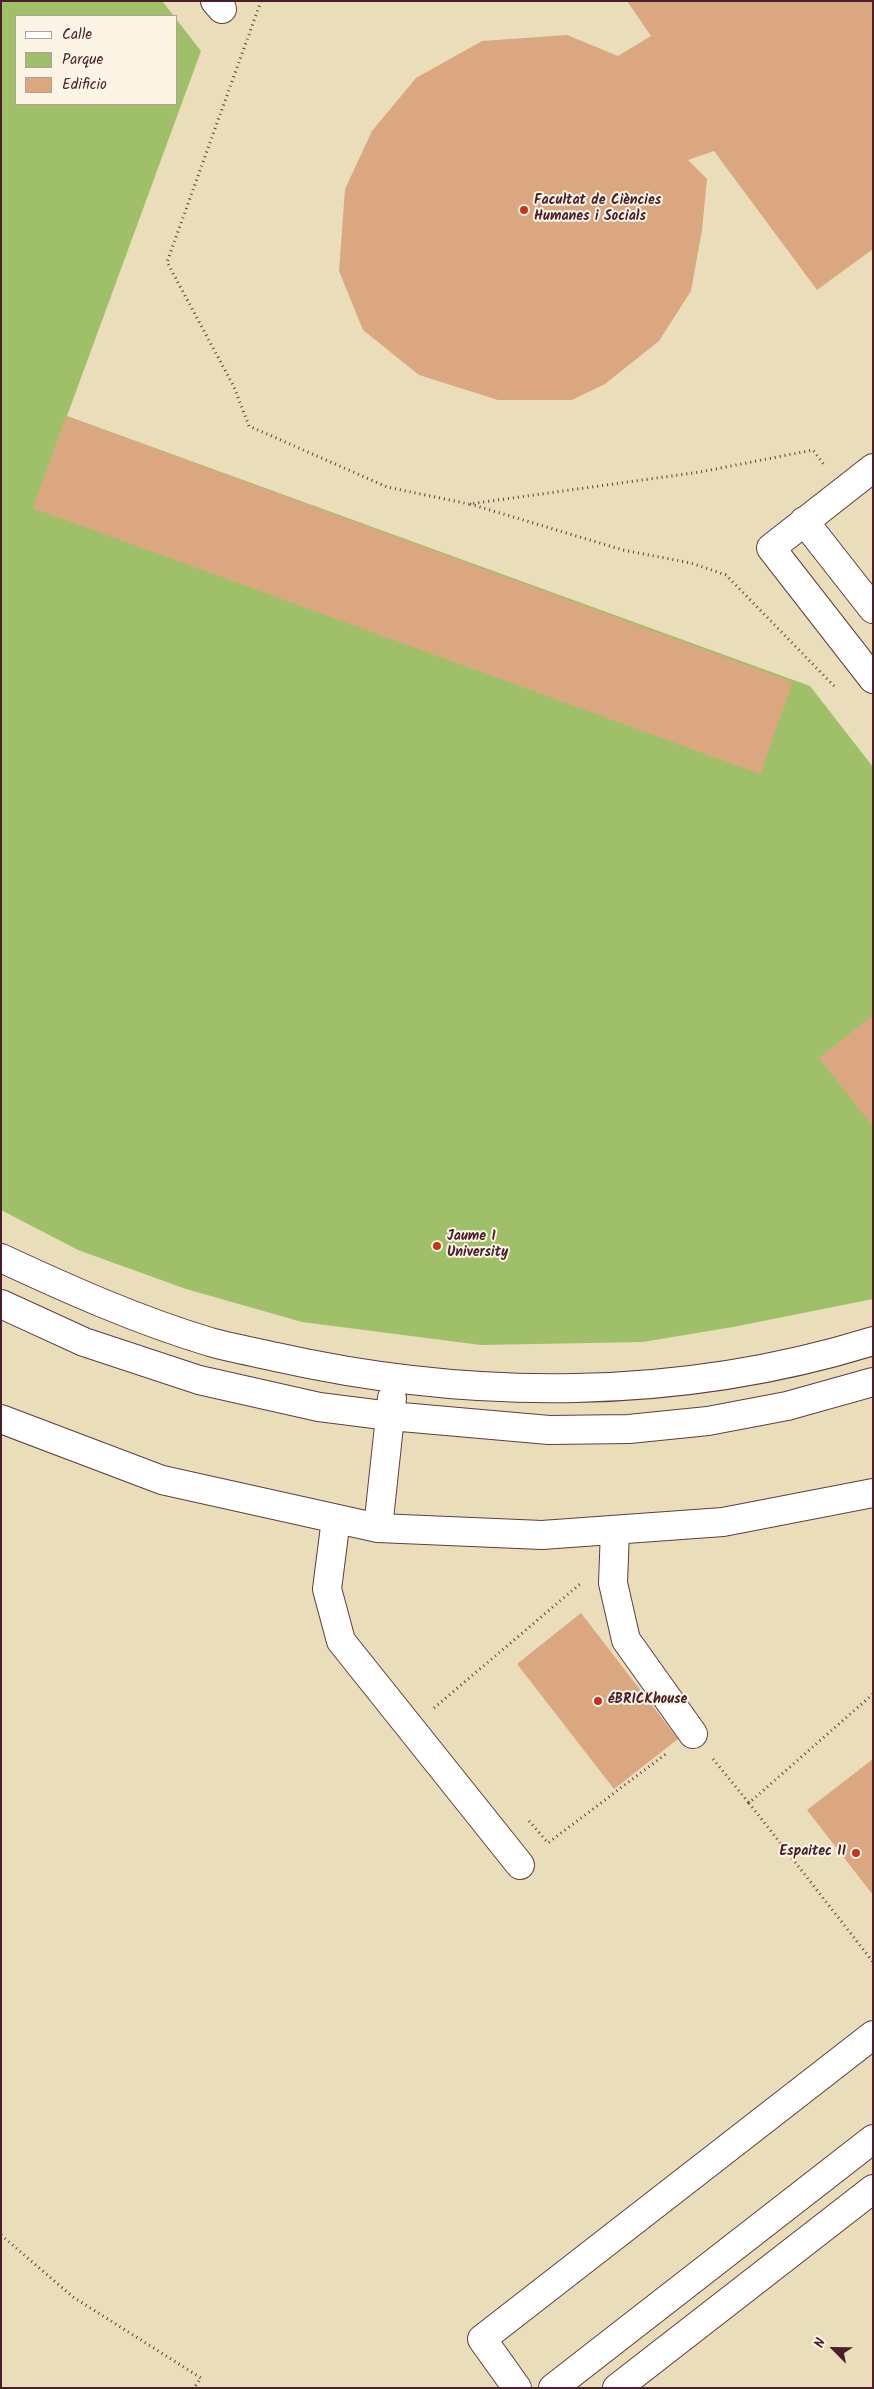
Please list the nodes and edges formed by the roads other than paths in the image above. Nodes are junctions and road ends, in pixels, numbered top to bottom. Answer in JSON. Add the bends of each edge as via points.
{"nodes":[{"id":1,"x":873,"y":468,"type":"edge"},
{"id":2,"x":804,"y":521,"type":"junction"},
{"id":3,"x":873,"y":609,"type":"edge"},
{"id":4,"x":870,"y":675,"type":"edge"},
{"id":5,"x":1,"y":1258,"type":"edge"},
{"id":6,"x":1,"y":1304,"type":"edge"},
{"id":7,"x":873,"y":1341,"type":"edge"},
{"id":8,"x":394,"y":1379,"type":"junction"},
{"id":9,"x":873,"y":1382,"type":"edge"},
{"id":10,"x":390,"y":1416,"type":"junction"},
{"id":11,"x":7,"y":1430,"type":"edge"},
{"id":12,"x":873,"y":1493,"type":"edge"},
{"id":13,"x":336,"y":1519,"type":"junction"},
{"id":14,"x":378,"y":1528,"type":"junction"},
{"id":15,"x":615,"y":1530,"type":"junction"},
{"id":16,"x":693,"y":1734,"type":"road end"},
{"id":17,"x":520,"y":1865,"type":"dead end"},
{"id":18,"x":873,"y":2034,"type":"edge"},
{"id":19,"x":873,"y":2139,"type":"edge"},
{"id":20,"x":873,"y":2188,"type":"edge"},
{"id":21,"x":517,"y":2388,"type":"edge"},
{"id":22,"x":553,"y":2388,"type":"edge"},
{"id":23,"x":617,"y":2388,"type":"edge"}],
"edges":[{"from":1,"to":2,"type":"street"},
{"from":2,"to":3,"type":"street"},
{"from":2,"to":4,"type":"street","via":[[771,548]]},
{"from":5,"to":8,"type":"street","via":[[100,1304],[211,1342],[326,1368]]},
{"from":6,"to":10,"type":"street","via":[[84,1342],[200,1380],[319,1407]]},
{"from":7,"to":8,"type":"street","via":[[779,1366],[703,1379],[626,1386],[548,1389]]},
{"from":8,"to":10,"type":"street"},
{"from":9,"to":10,"type":"street","via":[[787,1406],[708,1421],[629,1429],[549,1430]]},
{"from":10,"to":14,"type":"street"},
{"from":11,"to":13,"type":"street","via":[[162,1480]]},
{"from":12,"to":15,"type":"street","via":[[723,1522]]},
{"from":13,"to":14,"type":"street"},
{"from":13,"to":17,"type":"street","via":[[327,1589],[341,1641]]},
{"from":14,"to":15,"type":"street","via":[[542,1535]]},
{"from":15,"to":16,"type":"street","via":[[613,1583],[626,1640]]},
{"from":18,"to":21,"type":"street","via":[[482,2339]]},
{"from":19,"to":22,"type":"street"},
{"from":20,"to":23,"type":"street"}]}
